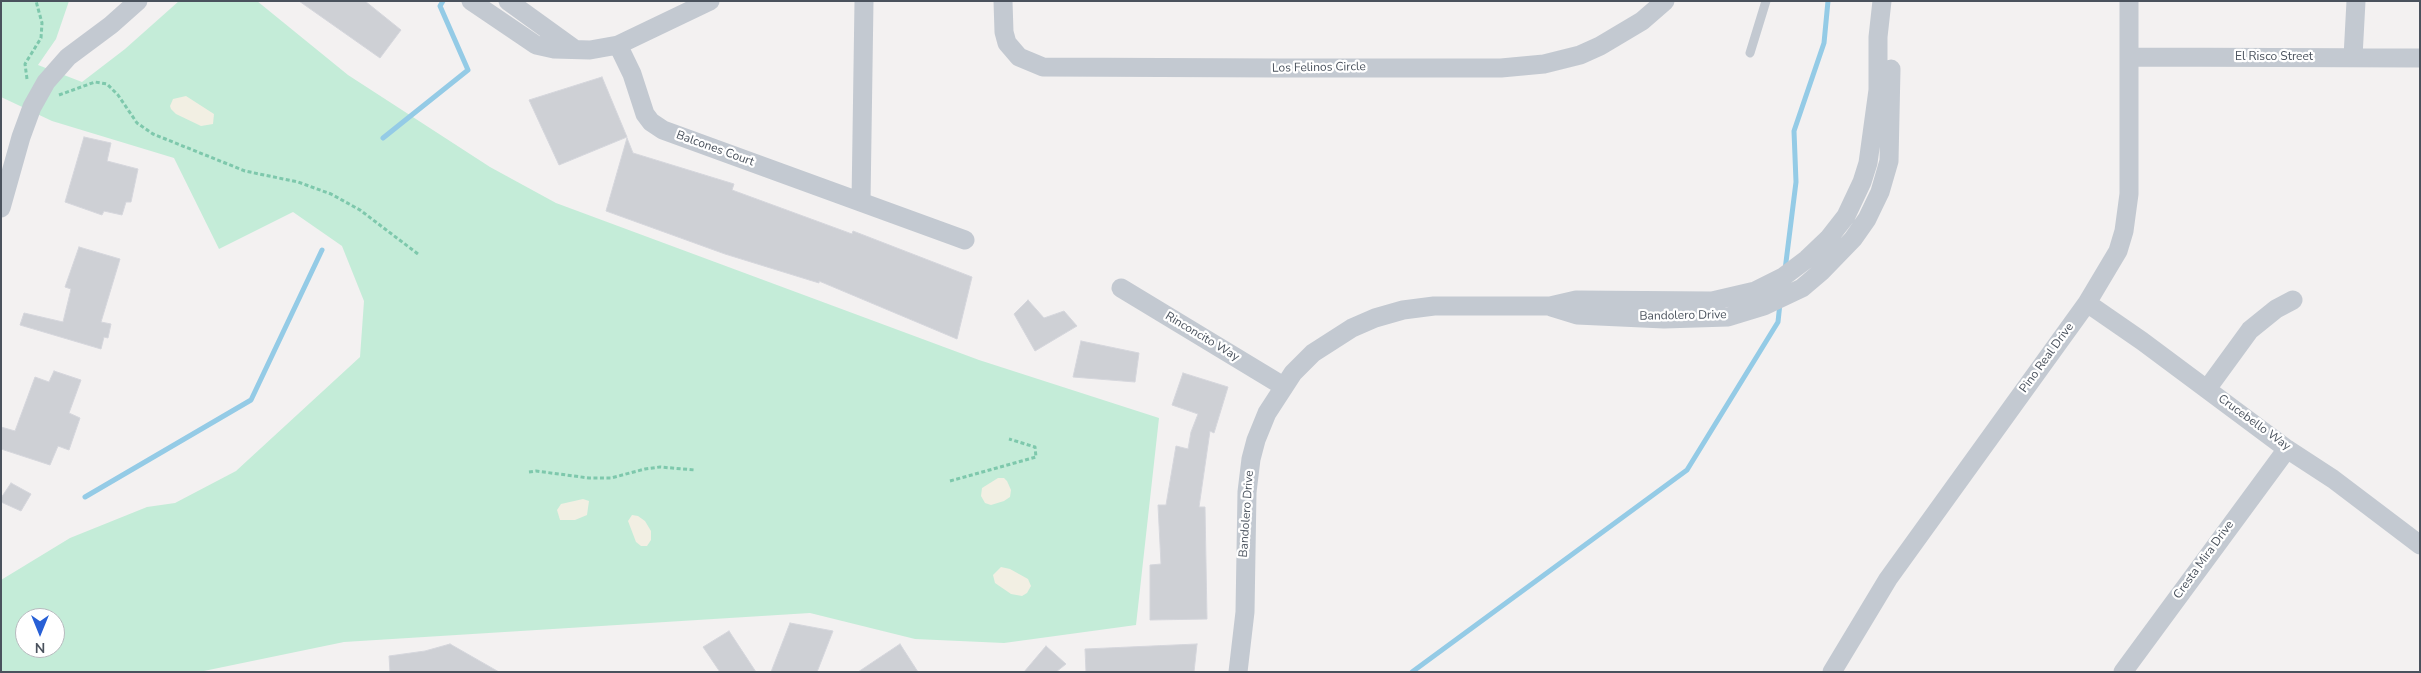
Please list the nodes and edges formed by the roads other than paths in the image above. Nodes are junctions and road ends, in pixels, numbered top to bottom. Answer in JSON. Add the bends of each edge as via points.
{"nodes":[{"id":1,"x":138,"y":1,"type":"edge"},
{"id":2,"x":471,"y":1,"type":"edge"},
{"id":3,"x":508,"y":1,"type":"edge"},
{"id":4,"x":710,"y":1,"type":"edge"},
{"id":5,"x":864,"y":1,"type":"edge"},
{"id":6,"x":1003,"y":1,"type":"edge"},
{"id":7,"x":1665,"y":1,"type":"edge"},
{"id":8,"x":1766,"y":1,"type":"edge"},
{"id":9,"x":2129,"y":1,"type":"edge"},
{"id":10,"x":2356,"y":1,"type":"edge"},
{"id":11,"x":1882,"y":5,"type":"edge"},
{"id":12,"x":618,"y":45,"type":"junction"},
{"id":13,"x":573,"y":48,"type":"junction"},
{"id":14,"x":1750,"y":53,"type":"dead end"},
{"id":15,"x":2129,"y":57,"type":"junction"},
{"id":16,"x":2354,"y":57,"type":"junction"},
{"id":17,"x":2420,"y":58,"type":"edge"},
{"id":18,"x":861,"y":202,"type":"junction"},
{"id":19,"x":1,"y":208,"type":"edge"},
{"id":20,"x":965,"y":240,"type":"dead end"},
{"id":21,"x":1121,"y":288,"type":"dead end"},
{"id":22,"x":2293,"y":300,"type":"dead end"},
{"id":23,"x":2087,"y":303,"type":"junction"},
{"id":24,"x":1550,"y":306,"type":"junction"},
{"id":25,"x":1284,"y":386,"type":"junction"},
{"id":26,"x":2207,"y":389,"type":"junction"},
{"id":27,"x":2288,"y":449,"type":"junction"},
{"id":28,"x":2420,"y":545,"type":"edge"},
{"id":29,"x":1238,"y":672,"type":"edge"},
{"id":30,"x":1832,"y":672,"type":"edge"},
{"id":31,"x":2123,"y":672,"type":"edge"}],
"edges":[{"from":1,"to":19,"type":"street","via":[[68,57],[43,88],[21,137]]},
{"from":2,"to":13,"type":"street","via":[[536,45],[554,49]]},
{"from":3,"to":13,"type":"street"},
{"from":4,"to":12,"type":"street"},
{"from":5,"to":18,"type":"street"},
{"from":6,"to":7,"type":"street","name":"Los Felinos Circle","via":[[1007,43],[1019,57],[1042,67],[1501,68],[1544,64],[1586,52],[1642,21]]},
{"from":8,"to":14,"type":"lane"},
{"from":9,"to":15,"type":"street","name":"Pino Real Drive"},
{"from":10,"to":16,"type":"street"},
{"from":11,"to":24,"type":"street","name":"Bandolero Drive","via":[[1878,90],[1868,163],[1846,216],[1807,259],[1783,277],[1755,291],[1712,301],[1576,300]]},
{"from":11,"to":24,"type":"street","name":"Bandolero Drive","via":[[1890,25],[1891,124],[1887,173],[1867,219],[1853,239],[1822,271],[1802,288],[1764,306],[1728,317],[1664,319],[1577,315]]},
{"from":12,"to":13,"type":"street","via":[[590,50]]},
{"from":12,"to":18,"type":"street","name":"Balcones Court","via":[[632,74],[644,114],[663,130]]},
{"from":15,"to":16,"type":"street","name":"El Risco Street"},
{"from":15,"to":23,"type":"street","name":"Pino Real Drive","via":[[2130,172],[2124,231],[2118,251]]},
{"from":16,"to":17,"type":"street","name":"El Risco Street"},
{"from":18,"to":20,"type":"street","name":"Balcones Court"},
{"from":21,"to":25,"type":"street","name":"Rinconcito Way"},
{"from":22,"to":26,"type":"street","via":[[2250,330]]},
{"from":23,"to":26,"type":"street","name":"Crucebello Way"},
{"from":23,"to":30,"type":"street","name":"Pino Real Drive","via":[[1888,579]]},
{"from":24,"to":25,"type":"street","name":"Bandolero Drive","via":[[1434,306],[1374,318],[1313,353]]},
{"from":25,"to":29,"type":"street","name":"Bandolero Drive","via":[[1268,413],[1251,458],[1247,492],[1245,612]]},
{"from":26,"to":27,"type":"street","name":"Crucebello Way"},
{"from":27,"to":28,"type":"street","name":"Crucebello Way"},
{"from":27,"to":31,"type":"street","name":"Cresta Mira Drive"}]}
